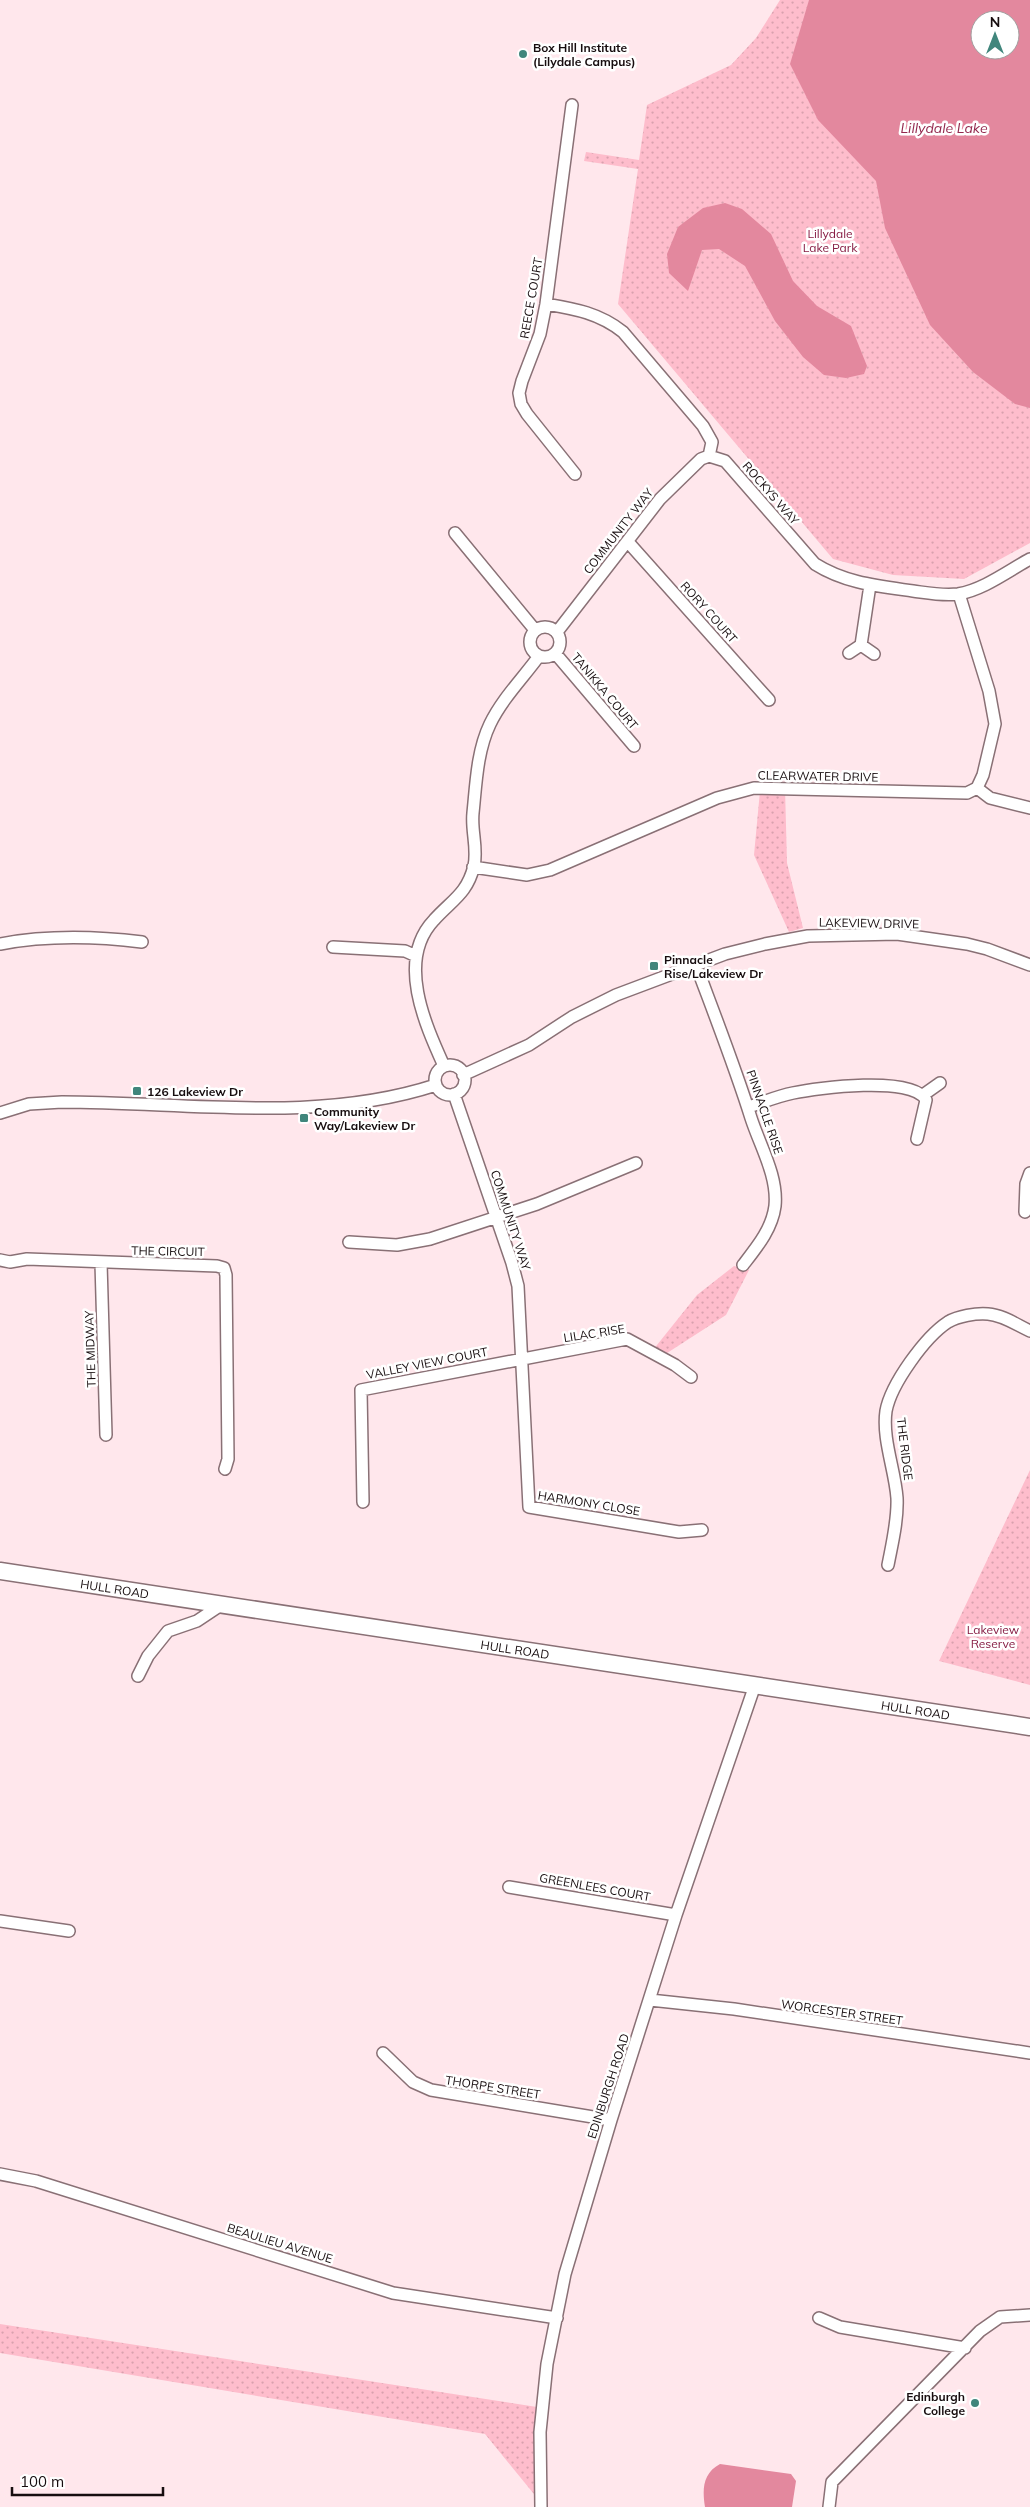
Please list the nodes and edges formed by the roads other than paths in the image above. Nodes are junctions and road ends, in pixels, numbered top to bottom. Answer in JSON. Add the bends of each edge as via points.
{"nodes":[{"id":1,"x":572,"y":105,"type":"dead end"},
{"id":2,"x":546,"y":304,"type":"junction"},
{"id":3,"x":710,"y":456,"type":"junction"},
{"id":4,"x":575,"y":474,"type":"dead end"},
{"id":5,"x":455,"y":533,"type":"dead end"},
{"id":6,"x":628,"y":542,"type":"junction"},
{"id":7,"x":1030,"y":559,"type":"edge"},
{"id":8,"x":870,"y":585,"type":"junction"},
{"id":9,"x":959,"y":594,"type":"junction"},
{"id":10,"x":535,"y":630,"type":"junction"},
{"id":11,"x":556,"y":632,"type":"junction"},
{"id":12,"x":861,"y":645,"type":"junction"},
{"id":13,"x":554,"y":653,"type":"junction"},
{"id":14,"x":849,"y":653,"type":"dead end"},
{"id":15,"x":874,"y":654,"type":"dead end"},
{"id":16,"x":539,"y":656,"type":"junction"},
{"id":17,"x":769,"y":700,"type":"dead end"},
{"id":18,"x":634,"y":746,"type":"dead end"},
{"id":19,"x":978,"y":788,"type":"junction"},
{"id":20,"x":1030,"y":808,"type":"edge"},
{"id":21,"x":473,"y":867,"type":"junction"},
{"id":22,"x":142,"y":942,"type":"dead end"},
{"id":23,"x":0,"y":944,"type":"edge"},
{"id":24,"x":334,"y":947,"type":"dead end"},
{"id":25,"x":416,"y":956,"type":"junction"},
{"id":26,"x":696,"y":965,"type":"junction"},
{"id":27,"x":1030,"y":965,"type":"edge"},
{"id":28,"x":444,"y":1066,"type":"junction"},
{"id":29,"x":464,"y":1075,"type":"junction"},
{"id":30,"x":940,"y":1083,"type":"dead end"},
{"id":31,"x":436,"y":1085,"type":"junction"},
{"id":32,"x":454,"y":1094,"type":"junction"},
{"id":33,"x":923,"y":1095,"type":"junction"},
{"id":34,"x":748,"y":1107,"type":"junction"},
{"id":35,"x":0,"y":1113,"type":"edge"},
{"id":36,"x":917,"y":1139,"type":"dead end"},
{"id":37,"x":636,"y":1163,"type":"dead end"},
{"id":38,"x":1030,"y":1173,"type":"edge"},
{"id":39,"x":1025,"y":1212,"type":"dead end"},
{"id":40,"x":497,"y":1217,"type":"junction"},
{"id":41,"x":349,"y":1242,"type":"dead end"},
{"id":42,"x":0,"y":1260,"type":"edge"},
{"id":43,"x":101,"y":1263,"type":"junction"},
{"id":44,"x":744,"y":1265,"type":"dead end"},
{"id":45,"x":1030,"y":1331,"type":"edge"},
{"id":46,"x":520,"y":1360,"type":"junction"},
{"id":47,"x":691,"y":1377,"type":"dead end"},
{"id":48,"x":106,"y":1435,"type":"dead end"},
{"id":49,"x":225,"y":1469,"type":"dead end"},
{"id":50,"x":363,"y":1502,"type":"dead end"},
{"id":51,"x":702,"y":1530,"type":"dead end"},
{"id":52,"x":888,"y":1565,"type":"dead end"},
{"id":53,"x":0,"y":1571,"type":"edge"},
{"id":54,"x":221,"y":1605,"type":"junction"},
{"id":55,"x":138,"y":1676,"type":"dead end"},
{"id":56,"x":755,"y":1685,"type":"junction"},
{"id":57,"x":1030,"y":1728,"type":"edge"},
{"id":58,"x":510,"y":1887,"type":"dead end"},
{"id":59,"x":676,"y":1915,"type":"junction"},
{"id":60,"x":0,"y":1921,"type":"edge"},
{"id":61,"x":69,"y":1931,"type":"dead end"},
{"id":62,"x":650,"y":2000,"type":"junction"},
{"id":63,"x":383,"y":2054,"type":"dead end"},
{"id":64,"x":1030,"y":2054,"type":"edge"},
{"id":65,"x":611,"y":2120,"type":"junction"},
{"id":66,"x":0,"y":2174,"type":"edge"},
{"id":67,"x":1030,"y":2315,"type":"edge"},
{"id":68,"x":557,"y":2318,"type":"junction"},
{"id":69,"x":819,"y":2318,"type":"dead end"},
{"id":70,"x":965,"y":2348,"type":"junction"},
{"id":71,"x":541,"y":2507,"type":"edge"},
{"id":72,"x":829,"y":2507,"type":"edge"}],
"edges":[{"from":1,"to":2,"type":"street","name":"REECE COURT"},
{"from":2,"to":3,"type":"street","via":[[592,313],[623,332],[703,426],[712,442]]},
{"from":2,"to":4,"type":"street","name":"REECE COURT","via":[[540,334],[522,381],[521,404]]},
{"from":3,"to":6,"type":"street","name":"COMMUNITY WAY","via":[[672,485]]},
{"from":3,"to":8,"type":"street","name":"ROCKYS WAY","via":[[725,461],[815,564],[830,574]]},
{"from":5,"to":10,"type":"street"},
{"from":6,"to":11,"type":"street","name":"COMMUNITY WAY"},
{"from":6,"to":17,"type":"street","name":"RORY COURT"},
{"from":7,"to":9,"type":"street","name":"ROCKYS WAY"},
{"from":8,"to":9,"type":"street","name":"ROCKYS WAY","via":[[944,595]]},
{"from":8,"to":12,"type":"street"},
{"from":9,"to":19,"type":"street","via":[[989,691],[995,724]]},
{"from":10,"to":11,"type":"street","via":[[542,627]]},
{"from":10,"to":16,"type":"street","via":[[530,644]]},
{"from":11,"to":13,"type":"street","via":[[560,639]]},
{"from":12,"to":14,"type":"street"},
{"from":12,"to":15,"type":"street"},
{"from":13,"to":16,"type":"street","via":[[547,657]]},
{"from":13,"to":18,"type":"street","name":"TANIKKA COURT"},
{"from":16,"to":21,"type":"street","via":[[498,710],[484,741],[472,816],[476,844]]},
{"from":19,"to":20,"type":"street","via":[[990,798]]},
{"from":19,"to":21,"type":"street","name":"CLEARWATER DRIVE","via":[[968,793],[948,794],[754,788],[717,798],[550,870],[527,875]]},
{"from":21,"to":25,"type":"street","via":[[464,890],[426,931]]},
{"from":22,"to":23,"type":"street","via":[[106,938],[38,938]]},
{"from":24,"to":25,"type":"street","via":[[405,951]]},
{"from":25,"to":28,"type":"street","via":[[415,976],[425,1025]]},
{"from":26,"to":27,"type":"street","name":"LAKEVIEW DRIVE","via":[[764,944],[808,936],[852,934],[897,934],[967,944]]},
{"from":26,"to":29,"type":"street","name":"LAKEVIEW DRIVE","via":[[608,998],[530,1045]]},
{"from":26,"to":34,"type":"street","name":"PINNACLE RISE"},
{"from":28,"to":29,"type":"street","via":[[454,1066]]},
{"from":28,"to":31,"type":"street","via":[[436,1074]]},
{"from":29,"to":32,"type":"street","via":[[462,1087]]},
{"from":30,"to":33,"type":"street"},
{"from":31,"to":32,"type":"street","via":[[444,1094]]},
{"from":31,"to":35,"type":"street","via":[[381,1100],[310,1108],[62,1102],[29,1104]]},
{"from":32,"to":40,"type":"street","name":"COMMUNITY WAY"},
{"from":33,"to":34,"type":"street","via":[[904,1089],[851,1086],[790,1094]]},
{"from":33,"to":36,"type":"street","via":[[926,1100]]},
{"from":34,"to":44,"type":"street","name":"PINNACLE RISE","via":[[769,1167],[775,1205],[766,1235]]},
{"from":37,"to":40,"type":"street"},
{"from":38,"to":39,"type":"street","via":[[1026,1184]]},
{"from":40,"to":41,"type":"street","via":[[430,1240],[397,1245]]},
{"from":40,"to":46,"type":"street","name":"COMMUNITY WAY","via":[[518,1286]]},
{"from":42,"to":43,"type":"street","name":"THE CIRCUIT"},
{"from":43,"to":48,"type":"street","name":"THE MIDWAY"},
{"from":43,"to":49,"type":"street","name":"THE CIRCUIT","via":[[224,1268],[228,1459]]},
{"from":45,"to":52,"type":"street","name":"THE RIDGE","via":[[990,1314],[969,1315],[949,1322],[932,1336],[895,1387],[886,1412],[897,1500]]},
{"from":46,"to":47,"type":"street","name":"LILAC RISE","via":[[627,1339],[675,1364]]},
{"from":46,"to":50,"type":"street","name":"VALLEY VIEW COURT","via":[[361,1390]]},
{"from":46,"to":51,"type":"street","name":"HARMONY CLOSE","via":[[529,1507],[679,1532]]},
{"from":53,"to":54,"type":"main road","name":"HULL ROAD"},
{"from":54,"to":55,"type":"street","via":[[197,1621],[168,1631],[148,1656]]},
{"from":54,"to":56,"type":"main road","name":"HULL ROAD"},
{"from":56,"to":57,"type":"main road","name":"HULL ROAD"},
{"from":56,"to":59,"type":"street","name":"EDINBURGH ROAD"},
{"from":58,"to":59,"type":"street","name":"GREENLEES COURT"},
{"from":59,"to":62,"type":"street","name":"EDINBURGH ROAD"},
{"from":60,"to":61,"type":"street"},
{"from":62,"to":64,"type":"street","name":"WORCESTER STREET","via":[[734,2009]]},
{"from":62,"to":65,"type":"street","name":"EDINBURGH ROAD"},
{"from":63,"to":65,"type":"street","name":"THORPE STREET","via":[[413,2082],[431,2090]]},
{"from":65,"to":68,"type":"street","name":"EDINBURGH ROAD","via":[[565,2274]]},
{"from":66,"to":68,"type":"street","name":"BEAULIEU AVENUE","via":[[36,2180],[393,2293]]},
{"from":67,"to":70,"type":"street","via":[[1000,2317],[980,2331]]},
{"from":68,"to":71,"type":"street","name":"EDINBURGH ROAD","via":[[547,2364],[540,2432]]},
{"from":69,"to":70,"type":"street","via":[[840,2327]]},
{"from":70,"to":72,"type":"street","via":[[832,2482]]}]}
